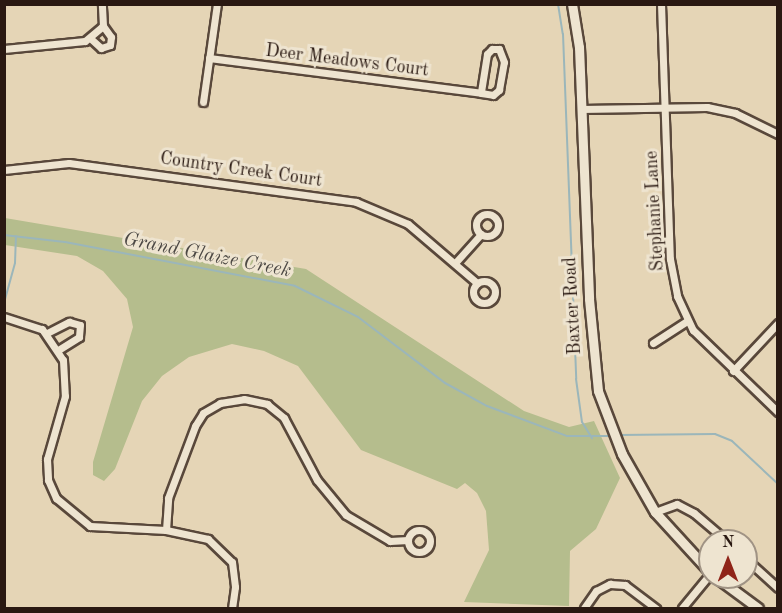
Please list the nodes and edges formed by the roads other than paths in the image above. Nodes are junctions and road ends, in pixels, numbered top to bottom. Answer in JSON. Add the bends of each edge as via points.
{"nodes":[{"id":1,"x":102,"y":4,"type":"edge"},
{"id":2,"x":217,"y":4,"type":"edge"},
{"id":3,"x":572,"y":4,"type":"edge"},
{"id":4,"x":661,"y":4,"type":"edge"},
{"id":5,"x":103,"y":26,"type":"junction"},
{"id":6,"x":90,"y":38,"type":"junction"},
{"id":7,"x":4,"y":49,"type":"edge"},
{"id":8,"x":209,"y":58,"type":"junction"},
{"id":9,"x":481,"y":93,"type":"junction"},
{"id":10,"x":203,"y":102,"type":"dead end"},
{"id":11,"x":665,"y":105,"type":"junction"},
{"id":12,"x":581,"y":109,"type":"junction"},
{"id":13,"x":777,"y":134,"type":"edge"},
{"id":14,"x":4,"y":170,"type":"edge"},
{"id":15,"x":481,"y":234,"type":"dead end"},
{"id":16,"x":455,"y":263,"type":"junction"},
{"id":17,"x":477,"y":283,"type":"dead end"},
{"id":18,"x":4,"y":317,"type":"edge"},
{"id":19,"x":687,"y":321,"type":"junction"},
{"id":20,"x":777,"y":323,"type":"edge"},
{"id":21,"x":47,"y":333,"type":"junction"},
{"id":22,"x":652,"y":343,"type":"dead end"},
{"id":23,"x":58,"y":350,"type":"junction"},
{"id":24,"x":733,"y":371,"type":"junction"},
{"id":25,"x":777,"y":412,"type":"edge"},
{"id":26,"x":655,"y":512,"type":"junction"},
{"id":27,"x":713,"y":529,"type":"edge"},
{"id":28,"x":166,"y":530,"type":"junction"},
{"id":29,"x":408,"y":540,"type":"dead end"},
{"id":30,"x":698,"y":560,"type":"edge"},
{"id":31,"x":758,"y":570,"type":"edge"},
{"id":32,"x":698,"y":588,"type":"edge"},
{"id":33,"x":777,"y":588,"type":"edge"},
{"id":34,"x":732,"y":589,"type":"edge"},
{"id":35,"x":232,"y":609,"type":"edge"},
{"id":36,"x":584,"y":609,"type":"edge"},
{"id":37,"x":656,"y":609,"type":"edge"},
{"id":38,"x":682,"y":609,"type":"edge"},
{"id":39,"x":758,"y":609,"type":"edge"}],
"edges":[{"from":1,"to":5,"type":"street"},
{"from":2,"to":8,"type":"street"},
{"from":3,"to":12,"type":"main road","name":"Baxter Road","via":[[579,47]]},
{"from":4,"to":11,"type":"street","name":"Stephanie Lane"},
{"from":5,"to":6,"type":"street"},
{"from":5,"to":6,"type":"street","via":[[111,37],[110,45],[101,48]]},
{"from":6,"to":7,"type":"street"},
{"from":8,"to":9,"type":"street","name":"Deer Meadows Court"},
{"from":8,"to":10,"type":"street"},
{"from":9,"to":9,"type":"street","via":[[494,95],[499,90],[504,55],[499,49],[487,54]]},
{"from":11,"to":12,"type":"street"},
{"from":11,"to":13,"type":"street","via":[[726,111]]},
{"from":11,"to":19,"type":"street","name":"Stephanie Lane","via":[[670,259],[676,296]]},
{"from":12,"to":26,"type":"main road","name":"Baxter Road","via":[[593,367],[622,454]]},
{"from":14,"to":16,"type":"street","name":"Country Creek Court","via":[[69,163],[341,198],[391,214]]},
{"from":15,"to":16,"type":"street"},
{"from":16,"to":17,"type":"street","name":"Country Creek Court"},
{"from":18,"to":21,"type":"street","via":[[34,324]]},
{"from":19,"to":22,"type":"street"},
{"from":19,"to":24,"type":"street","name":"Stephanie Lane"},
{"from":20,"to":24,"type":"street"},
{"from":21,"to":23,"type":"street"},
{"from":21,"to":23,"type":"street","via":[[69,322],[80,325],[79,337]]},
{"from":23,"to":28,"type":"street","via":[[66,375],[47,459],[48,480],[55,496],[70,514],[90,526]]},
{"from":24,"to":25,"type":"street","name":"Stephanie Lane"},
{"from":26,"to":27,"type":"street","via":[[677,504]]},
{"from":26,"to":30,"type":"main road","name":"Baxter Road"},
{"from":28,"to":29,"type":"street","via":[[168,498],[195,426],[203,413],[220,403],[244,399],[267,404],[284,418],[317,480],[346,515],[390,541]]},
{"from":28,"to":35,"type":"street","via":[[198,534],[225,552],[232,562]]},
{"from":31,"to":33,"type":"street"},
{"from":32,"to":38,"type":"street"},
{"from":34,"to":39,"type":"main road"},
{"from":36,"to":37,"type":"street","via":[[596,591],[610,584],[625,585]]}]}
